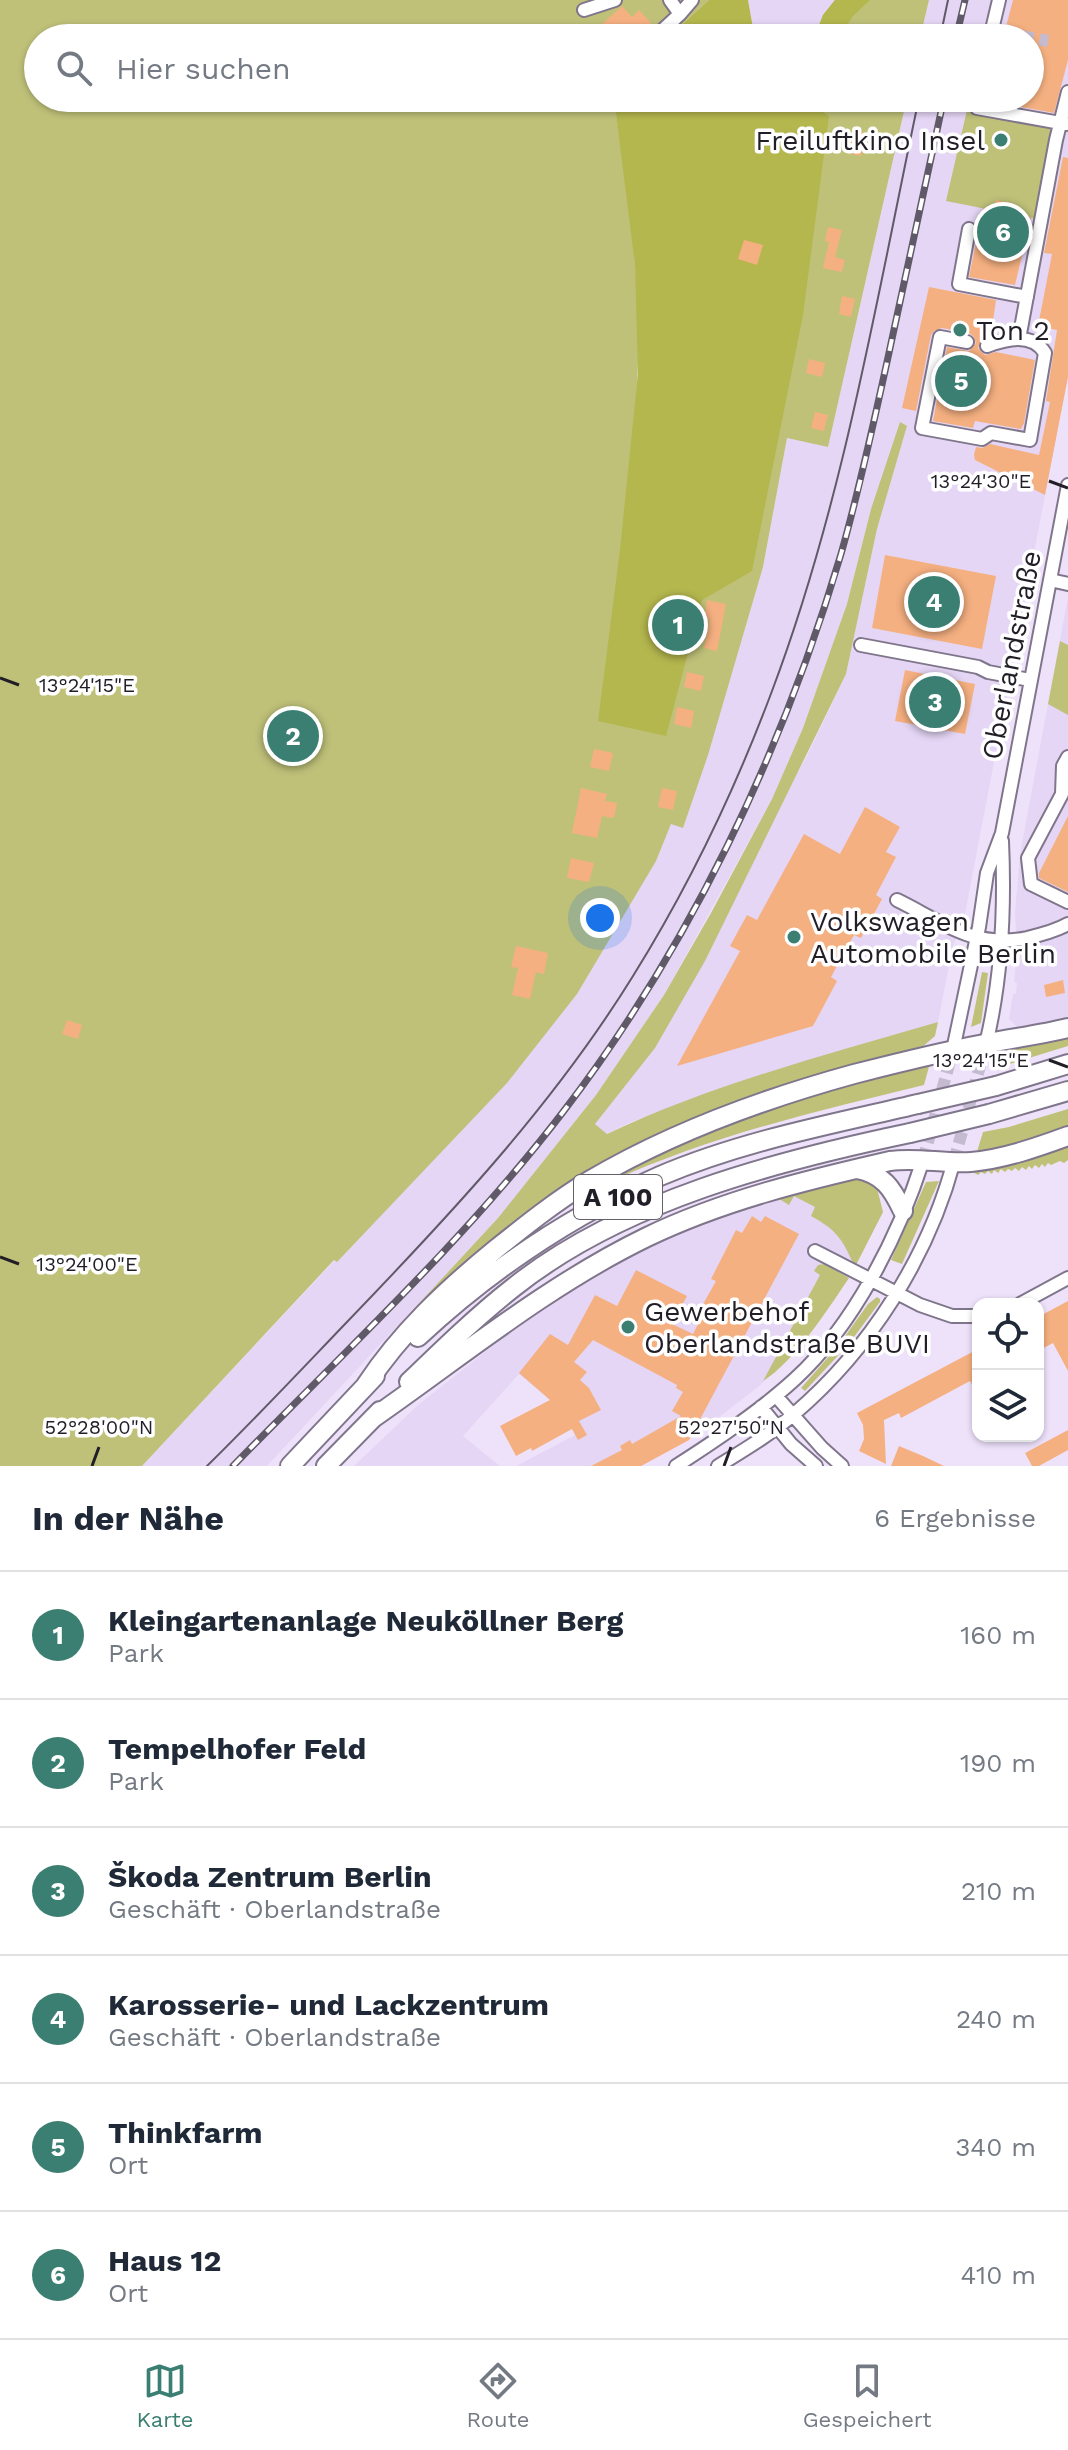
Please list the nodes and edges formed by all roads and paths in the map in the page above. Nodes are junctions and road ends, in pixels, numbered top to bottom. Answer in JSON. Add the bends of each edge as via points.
{"nodes":[{"id":1,"x":615,"y":0,"type":"edge"},
{"id":2,"x":670,"y":0,"type":"edge"},
{"id":3,"x":692,"y":0,"type":"edge"},
{"id":4,"x":999,"y":0,"type":"edge"},
{"id":5,"x":584,"y":10,"type":"dead end"},
{"id":6,"x":680,"y":14,"type":"junction"},
{"id":7,"x":669,"y":24,"type":"edge"},
{"id":8,"x":997,"y":24,"type":"edge"},
{"id":9,"x":1068,"y":92,"type":"edge"},
{"id":10,"x":999,"y":112,"type":"edge"},
{"id":11,"x":1065,"y":124,"type":"edge"},
{"id":12,"x":969,"y":229,"type":"dead end"},
{"id":13,"x":1027,"y":297,"type":"junction"},
{"id":14,"x":1019,"y":339,"type":"junction"},
{"id":15,"x":967,"y":342,"type":"dead end"},
{"id":16,"x":987,"y":346,"type":"dead end"},
{"id":17,"x":1068,"y":485,"type":"edge"},
{"id":18,"x":1050,"y":580,"type":"junction"},
{"id":19,"x":1068,"y":584,"type":"edge"},
{"id":20,"x":861,"y":645,"type":"dead end"},
{"id":21,"x":1030,"y":680,"type":"junction"},
{"id":22,"x":1068,"y":757,"type":"edge"},
{"id":23,"x":1002,"y":833,"type":"junction"},
{"id":24,"x":897,"y":900,"type":"dead end"},
{"id":25,"x":1068,"y":902,"type":"edge"},
{"id":26,"x":1068,"y":924,"type":"edge"},
{"id":27,"x":976,"y":939,"type":"junction"},
{"id":28,"x":1000,"y":942,"type":"junction"},
{"id":29,"x":1068,"y":1028,"type":"edge"},
{"id":30,"x":986,"y":1044,"type":"junction"},
{"id":31,"x":953,"y":1050,"type":"junction"},
{"id":32,"x":1068,"y":1064,"type":"edge"},
{"id":33,"x":1068,"y":1091,"type":"edge"},
{"id":34,"x":1068,"y":1136,"type":"edge"},
{"id":35,"x":923,"y":1160,"type":"junction"},
{"id":36,"x":954,"y":1161,"type":"junction"},
{"id":37,"x":857,"y":1169,"type":"junction"},
{"id":38,"x":903,"y":1211,"type":"junction"},
{"id":39,"x":815,"y":1251,"type":"dead end"},
{"id":40,"x":1068,"y":1278,"type":"edge"},
{"id":41,"x":870,"y":1279,"type":"junction"},
{"id":42,"x":896,"y":1293,"type":"junction"},
{"id":43,"x":1031,"y":1298,"type":"edge"},
{"id":44,"x":972,"y":1316,"type":"edge"},
{"id":45,"x":366,"y":1385,"type":"junction"},
{"id":46,"x":776,"y":1396,"type":"junction"},
{"id":47,"x":761,"y":1407,"type":"junction"},
{"id":48,"x":793,"y":1415,"type":"junction"},
{"id":49,"x":373,"y":1418,"type":"junction"},
{"id":50,"x":777,"y":1427,"type":"junction"},
{"id":51,"x":724,"y":1435,"type":"junction"},
{"id":52,"x":735,"y":1455,"type":"junction"},
{"id":53,"x":290,"y":1466,"type":"edge"},
{"id":54,"x":326,"y":1466,"type":"edge"},
{"id":55,"x":676,"y":1466,"type":"edge"},
{"id":56,"x":718,"y":1466,"type":"edge"},
{"id":57,"x":816,"y":1466,"type":"edge"},
{"id":58,"x":842,"y":1466,"type":"edge"}],
"edges":[{"from":1,"to":5,"type":"street"},
{"from":2,"to":6,"type":"street"},
{"from":3,"to":6,"type":"street"},
{"from":4,"to":8,"type":"street"},
{"from":6,"to":7,"type":"street"},
{"from":9,"to":11,"type":"street"},
{"from":10,"to":11,"type":"street"},
{"from":11,"to":13,"type":"street","via":[[1056,140]]},
{"from":12,"to":13,"type":"street","via":[[959,284]]},
{"from":13,"to":14,"type":"street"},
{"from":14,"to":15,"type":"street","via":[[1038,344],[1045,353],[1030,440],[991,433],[982,439],[922,428],[940,337]]},
{"from":14,"to":16,"type":"street"},
{"from":17,"to":18,"type":"street","name":"Oberlandstraße"},
{"from":18,"to":19,"type":"street"},
{"from":18,"to":21,"type":"street","name":"Oberlandstraße"},
{"from":20,"to":21,"type":"street"},
{"from":21,"to":23,"type":"street","name":"Oberlandstraße"},
{"from":22,"to":25,"type":"street","via":[[1062,794],[1028,858],[1031,884]]},
{"from":23,"to":27,"type":"street","name":"Oberlandstraße","via":[[987,873]]},
{"from":23,"to":28,"type":"street","name":"Oberlandstraße"},
{"from":24,"to":27,"type":"street"},
{"from":26,"to":28,"type":"street"},
{"from":27,"to":28,"type":"street"},
{"from":27,"to":31,"type":"street","name":"Oberlandstraße"},
{"from":28,"to":30,"type":"street","name":"Oberlandstraße"},
{"from":29,"to":30,"type":"highway"},
{"from":30,"to":31,"type":"highway"},
{"from":31,"to":45,"type":"highway","via":[[757,1105],[657,1145],[588,1182],[444,1293],[387,1353]]},
{"from":32,"to":45,"type":"highway","number":"A 100","bridge":true,"via":[[812,1129],[662,1176],[544,1237],[459,1299]]},
{"from":33,"to":49,"type":"highway","number":"A 100","bridge":true,"via":[[755,1170],[681,1196],[571,1248],[515,1286]]},
{"from":34,"to":36,"type":"highway","via":[[998,1157]]},
{"from":35,"to":36,"type":"highway"},
{"from":35,"to":37,"type":"highway"},
{"from":35,"to":38,"type":"street"},
{"from":36,"to":42,"type":"street","via":[[937,1211]]},
{"from":37,"to":38,"type":"highway","via":[[888,1183]]},
{"from":37,"to":49,"type":"highway","via":[[759,1194],[627,1247],[521,1312]]},
{"from":38,"to":41,"type":"street"},
{"from":39,"to":41,"type":"street"},
{"from":40,"to":43,"type":"street"},
{"from":41,"to":42,"type":"street"},
{"from":41,"to":46,"type":"street","via":[[828,1341]]},
{"from":42,"to":44,"type":"street","via":[[937,1312]]},
{"from":42,"to":48,"type":"street","via":[[856,1350]]},
{"from":45,"to":53,"type":"highway","number":"A 100"},
{"from":46,"to":47,"type":"street"},
{"from":46,"to":48,"type":"street"},
{"from":47,"to":50,"type":"street"},
{"from":47,"to":51,"type":"street"},
{"from":48,"to":50,"type":"street"},
{"from":48,"to":58,"type":"street"},
{"from":49,"to":54,"type":"highway","number":"A 100"},
{"from":50,"to":52,"type":"street"},
{"from":50,"to":57,"type":"street"},
{"from":51,"to":52,"type":"street"},
{"from":51,"to":55,"type":"street"},
{"from":52,"to":56,"type":"street"}]}
